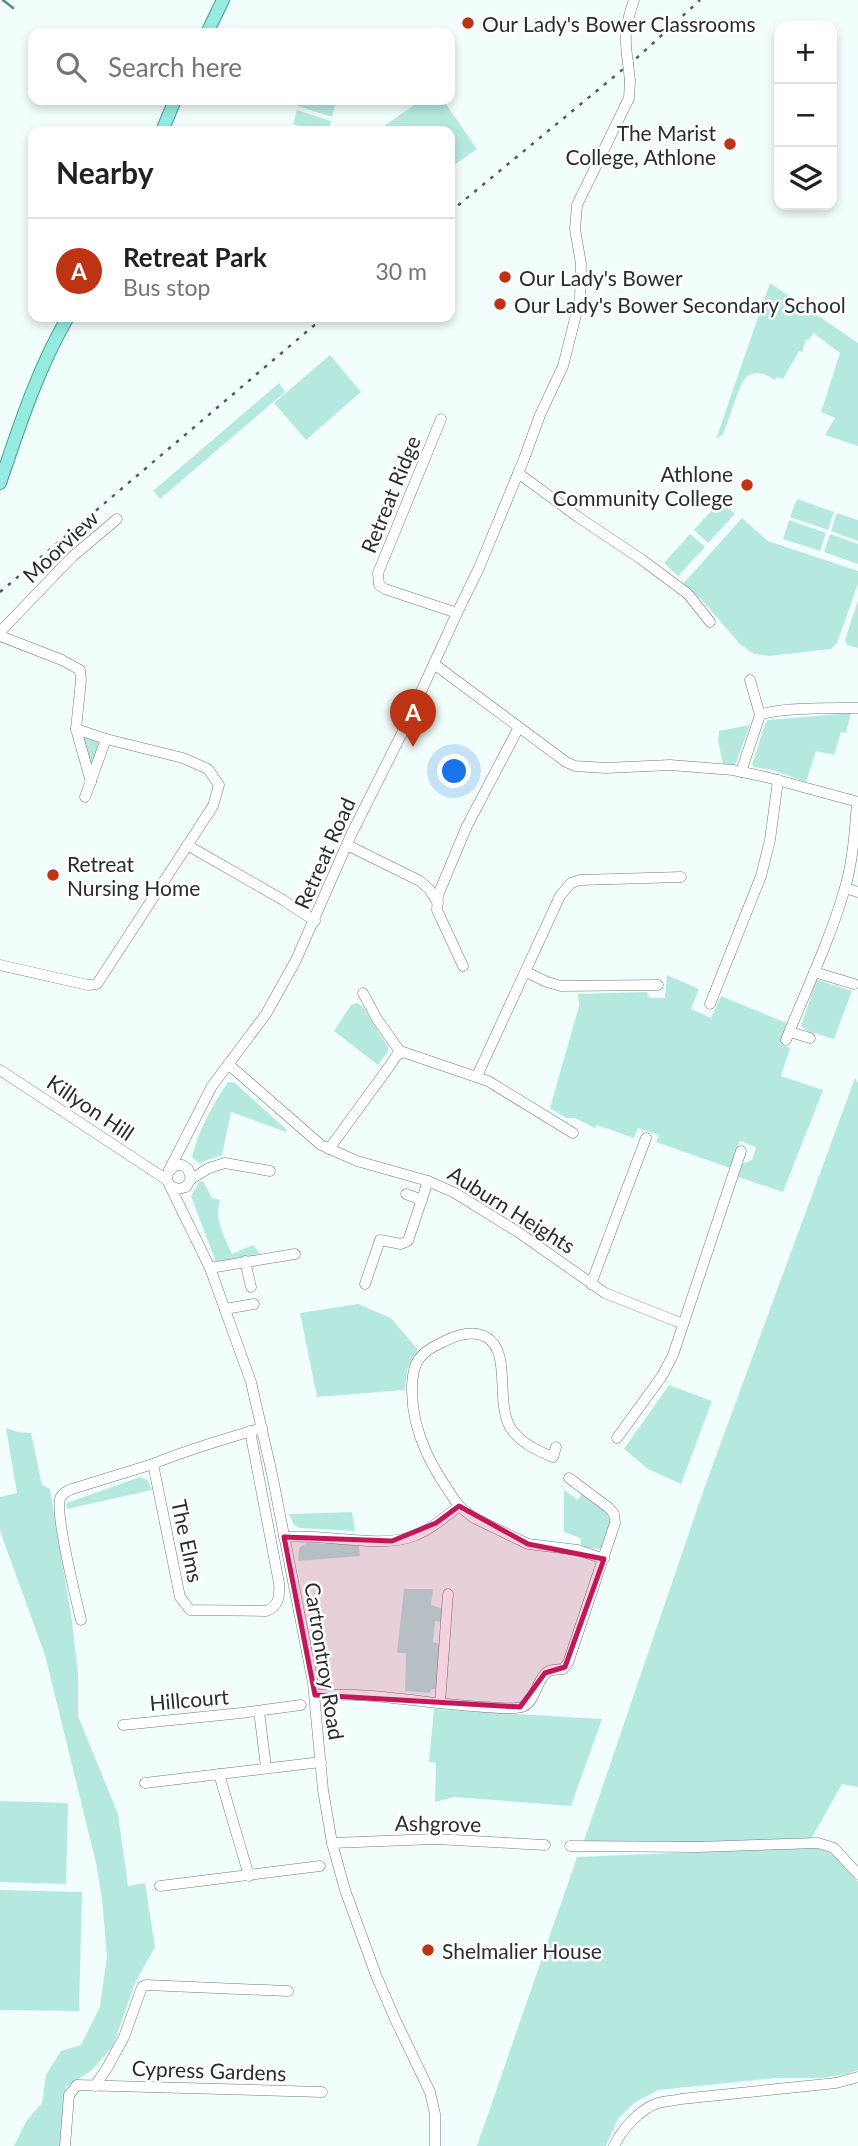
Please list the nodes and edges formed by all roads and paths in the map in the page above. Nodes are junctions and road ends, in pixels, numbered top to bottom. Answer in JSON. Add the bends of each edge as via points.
{"nodes":[{"id":1,"x":223,"y":0,"type":"edge"},
{"id":2,"x":634,"y":0,"type":"edge"},
{"id":3,"x":209,"y":28,"type":"edge"},
{"id":4,"x":173,"y":105,"type":"edge"},
{"id":5,"x":164,"y":126,"type":"edge"},
{"id":6,"x":65,"y":322,"type":"edge"},
{"id":7,"x":441,"y":419,"type":"dead end"},
{"id":8,"x":4,"y":463,"type":"edge"},
{"id":9,"x":518,"y":473,"type":"junction"},
{"id":10,"x":0,"y":483,"type":"edge"},
{"id":11,"x":117,"y":519,"type":"dead end"},
{"id":12,"x":457,"y":612,"type":"junction"},
{"id":13,"x":710,"y":622,"type":"dead end"},
{"id":14,"x":0,"y":634,"type":"edge"},
{"id":15,"x":434,"y":664,"type":"junction"},
{"id":16,"x":751,"y":680,"type":"dead end"},
{"id":17,"x":858,"y":708,"type":"edge"},
{"id":18,"x":760,"y":715,"type":"junction"},
{"id":19,"x":519,"y":727,"type":"junction"},
{"id":20,"x":76,"y":729,"type":"junction"},
{"id":21,"x":106,"y":739,"type":"junction"},
{"id":22,"x":741,"y":772,"type":"junction"},
{"id":23,"x":778,"y":780,"type":"junction"},
{"id":24,"x":91,"y":782,"type":"junction"},
{"id":25,"x":85,"y":797,"type":"dead end"},
{"id":26,"x":858,"y":802,"type":"edge"},
{"id":27,"x":187,"y":845,"type":"junction"},
{"id":28,"x":346,"y":845,"type":"junction"},
{"id":29,"x":681,"y":877,"type":"dead end"},
{"id":30,"x":845,"y":888,"type":"junction"},
{"id":31,"x":858,"y":892,"type":"edge"},
{"id":32,"x":438,"y":903,"type":"junction"},
{"id":33,"x":315,"y":921,"type":"junction"},
{"id":34,"x":0,"y":965,"type":"edge"},
{"id":35,"x":463,"y":966,"type":"dead end"},
{"id":36,"x":526,"y":972,"type":"junction"},
{"id":37,"x":814,"y":972,"type":"junction"},
{"id":38,"x":854,"y":984,"type":"dead end"},
{"id":39,"x":658,"y":985,"type":"dead end"},
{"id":40,"x":363,"y":993,"type":"dead end"},
{"id":41,"x":710,"y":1004,"type":"dead end"},
{"id":42,"x":810,"y":1038,"type":"dead end"},
{"id":43,"x":401,"y":1053,"type":"junction"},
{"id":44,"x":228,"y":1064,"type":"junction"},
{"id":45,"x":0,"y":1070,"type":"edge"},
{"id":46,"x":477,"y":1076,"type":"junction"},
{"id":47,"x":573,"y":1133,"type":"dead end"},
{"id":48,"x":646,"y":1138,"type":"dead end"},
{"id":49,"x":185,"y":1141,"type":"junction"},
{"id":50,"x":329,"y":1149,"type":"junction"},
{"id":51,"x":741,"y":1151,"type":"dead end"},
{"id":52,"x":187,"y":1171,"type":"junction"},
{"id":53,"x":270,"y":1171,"type":"dead end"},
{"id":54,"x":167,"y":1177,"type":"junction"},
{"id":55,"x":428,"y":1181,"type":"junction"},
{"id":56,"x":184,"y":1188,"type":"junction"},
{"id":57,"x":406,"y":1195,"type":"dead end"},
{"id":58,"x":422,"y":1200,"type":"junction"},
{"id":59,"x":187,"y":1219,"type":"junction"},
{"id":60,"x":295,"y":1254,"type":"dead end"},
{"id":61,"x":245,"y":1261,"type":"junction"},
{"id":62,"x":210,"y":1268,"type":"junction"},
{"id":63,"x":365,"y":1284,"type":"dead end"},
{"id":64,"x":591,"y":1284,"type":"junction"},
{"id":65,"x":225,"y":1309,"type":"junction"},
{"id":66,"x":683,"y":1324,"type":"junction"},
{"id":67,"x":262,"y":1428,"type":"junction"},
{"id":68,"x":250,"y":1431,"type":"junction"},
{"id":69,"x":617,"y":1438,"type":"dead end"},
{"id":70,"x":556,"y":1447,"type":"dead end"},
{"id":71,"x":153,"y":1464,"type":"junction"},
{"id":72,"x":569,"y":1478,"type":"dead end"},
{"id":73,"x":459,"y":1506,"type":"junction"},
{"id":74,"x":284,"y":1537,"type":"junction"},
{"id":75,"x":604,"y":1559,"type":"junction"},
{"id":76,"x":448,"y":1594,"type":"dead end"},
{"id":77,"x":80,"y":1620,"type":"dead end"},
{"id":78,"x":315,"y":1695,"type":"junction"},
{"id":79,"x":440,"y":1703,"type":"junction"},
{"id":80,"x":301,"y":1705,"type":"dead end"},
{"id":81,"x":259,"y":1711,"type":"junction"},
{"id":82,"x":123,"y":1725,"type":"dead end"},
{"id":83,"x":321,"y":1762,"type":"junction"},
{"id":84,"x":266,"y":1767,"type":"junction"},
{"id":85,"x":219,"y":1774,"type":"junction"},
{"id":86,"x":145,"y":1783,"type":"dead end"},
{"id":87,"x":332,"y":1843,"type":"junction"},
{"id":88,"x":545,"y":1845,"type":"dead end"},
{"id":89,"x":570,"y":1846,"type":"dead end"},
{"id":90,"x":320,"y":1866,"type":"dead end"},
{"id":91,"x":858,"y":1874,"type":"edge"},
{"id":92,"x":249,"y":1876,"type":"junction"},
{"id":93,"x":160,"y":1886,"type":"dead end"},
{"id":94,"x":288,"y":1991,"type":"dead end"},
{"id":95,"x":858,"y":2077,"type":"edge"},
{"id":96,"x":95,"y":2086,"type":"junction"},
{"id":97,"x":322,"y":2092,"type":"dead end"},
{"id":98,"x":65,"y":2146,"type":"edge"},
{"id":99,"x":435,"y":2146,"type":"edge"},
{"id":100,"x":614,"y":2146,"type":"edge"}],
"edges":[{"from":1,"to":3,"type":"main road"},
{"from":2,"to":9,"type":"street","name":"Retreat Road","bridge":true,"via":[[625,40],[629,98],[577,205],[575,229],[581,264],[574,329]]},
{"from":4,"to":5,"type":"main road"},
{"from":6,"to":8,"type":"main road"},
{"from":7,"to":12,"type":"street","name":"Retreat Ridge","via":[[377,580],[385,589]]},
{"from":8,"to":10,"type":"main road"},
{"from":9,"to":12,"type":"street","name":"Retreat Road","via":[[483,570]]},
{"from":9,"to":13,"type":"street","via":[[688,594]]},
{"from":11,"to":14,"type":"street","name":"Moorview","via":[[72,556]]},
{"from":12,"to":15,"type":"street","name":"Retreat Road"},
{"from":14,"to":20,"type":"street","name":"Moorview","via":[[80,670]]},
{"from":15,"to":19,"type":"street"},
{"from":15,"to":28,"type":"street","name":"Retreat Road"},
{"from":16,"to":18,"type":"street"},
{"from":17,"to":18,"type":"street"},
{"from":18,"to":22,"type":"street"},
{"from":19,"to":22,"type":"street","via":[[575,766],[670,765]]},
{"from":19,"to":32,"type":"street","via":[[467,826]]},
{"from":20,"to":21,"type":"street"},
{"from":20,"to":24,"type":"street"},
{"from":21,"to":24,"type":"street"},
{"from":21,"to":27,"type":"street","via":[[183,758],[215,777],[218,794]]},
{"from":22,"to":23,"type":"street"},
{"from":23,"to":26,"type":"street"},
{"from":23,"to":41,"type":"street","via":[[761,876]]},
{"from":24,"to":25,"type":"street"},
{"from":26,"to":30,"type":"street"},
{"from":27,"to":33,"type":"street"},
{"from":27,"to":34,"type":"street","via":[[97,984]]},
{"from":28,"to":32,"type":"street","via":[[420,881]]},
{"from":28,"to":33,"type":"street","name":"Retreat Road"},
{"from":29,"to":36,"type":"street","via":[[570,883]]},
{"from":30,"to":31,"type":"street"},
{"from":30,"to":37,"type":"street"},
{"from":32,"to":35,"type":"street","via":[[437,910]]},
{"from":33,"to":44,"type":"street","name":"Retreat Road","via":[[277,997]]},
{"from":36,"to":39,"type":"street","via":[[561,986]]},
{"from":36,"to":46,"type":"street"},
{"from":37,"to":38,"type":"street"},
{"from":37,"to":42,"type":"street","via":[[788,1036]]},
{"from":40,"to":43,"type":"street"},
{"from":43,"to":46,"type":"street"},
{"from":43,"to":50,"type":"street"},
{"from":44,"to":49,"type":"street","name":"Retreat Road"},
{"from":44,"to":50,"type":"street","name":"Auburn Heights"},
{"from":45,"to":54,"type":"street","name":"Killyon Hill"},
{"from":46,"to":47,"type":"street"},
{"from":48,"to":64,"type":"street","name":"Auburn Heights"},
{"from":49,"to":52,"type":"street","name":"Retreat Road"},
{"from":49,"to":54,"type":"street","name":"Retreat Road"},
{"from":50,"to":55,"type":"street","name":"Auburn Heights"},
{"from":51,"to":66,"type":"street"},
{"from":52,"to":53,"type":"street","via":[[229,1163]]},
{"from":52,"to":54,"type":"street","via":[[175,1166]]},
{"from":52,"to":56,"type":"street","via":[[189,1184]]},
{"from":54,"to":56,"type":"street","via":[[178,1189]]},
{"from":54,"to":59,"type":"street","name":"Cartrontroy Road"},
{"from":55,"to":58,"type":"street"},
{"from":55,"to":64,"type":"street","name":"Auburn Heights","via":[[491,1214]]},
{"from":56,"to":59,"type":"street","name":"Cartrontroy Road"},
{"from":57,"to":58,"type":"street"},
{"from":58,"to":63,"type":"street","via":[[408,1241],[377,1243]]},
{"from":59,"to":62,"type":"street","name":"Cartrontroy Road"},
{"from":60,"to":61,"type":"street"},
{"from":61,"to":62,"type":"street"},
{"from":61,"to":65,"type":"street","via":[[254,1299]]},
{"from":62,"to":65,"type":"street","name":"Cartrontroy Road"},
{"from":64,"to":66,"type":"street","name":"Auburn Heights"},
{"from":65,"to":67,"type":"street","name":"Cartrontroy Road"},
{"from":66,"to":69,"type":"street","via":[[667,1367]]},
{"from":67,"to":68,"type":"street"},
{"from":67,"to":74,"type":"street","name":"Cartrontroy Road"},
{"from":68,"to":71,"type":"street"},
{"from":68,"to":71,"type":"street","name":"The Elms","via":[[279,1583],[279,1599],[269,1611],[196,1611],[186,1606],[180,1597]]},
{"from":70,"to":73,"type":"street","via":[[553,1457],[538,1451],[510,1427],[502,1406],[499,1355],[489,1339],[472,1334],[440,1343],[416,1364],[412,1414],[429,1459]]},
{"from":71,"to":77,"type":"street","via":[[66,1491],[61,1498],[60,1517]]},
{"from":72,"to":75,"type":"street","via":[[614,1514],[615,1527]]},
{"from":73,"to":74,"type":"street","via":[[422,1532],[398,1540]]},
{"from":73,"to":75,"type":"street","via":[[528,1544],[565,1547]]},
{"from":74,"to":78,"type":"street","name":"Cartrontroy Road"},
{"from":75,"to":79,"type":"street","via":[[565,1667],[544,1675],[528,1703],[513,1708]]},
{"from":76,"to":79,"type":"street"},
{"from":78,"to":79,"type":"street"},
{"from":78,"to":83,"type":"street","name":"Cartrontroy Road"},
{"from":80,"to":81,"type":"street","name":"Hillcourt"},
{"from":81,"to":82,"type":"street","name":"Hillcourt"},
{"from":81,"to":84,"type":"street","name":"Hillcourt"},
{"from":83,"to":84,"type":"street"},
{"from":83,"to":87,"type":"street","name":"Cartrontroy Road"},
{"from":84,"to":85,"type":"street"},
{"from":85,"to":86,"type":"street"},
{"from":85,"to":92,"type":"street"},
{"from":87,"to":88,"type":"street","name":"Ashgrove","via":[[435,1839]]},
{"from":87,"to":99,"type":"street","name":"Cartrontroy Road","via":[[376,1975],[430,2092]]},
{"from":89,"to":91,"type":"street","via":[[818,1843],[834,1848]]},
{"from":90,"to":92,"type":"street"},
{"from":92,"to":93,"type":"street"},
{"from":94,"to":96,"type":"street","name":"Cypress Gardens","via":[[146,1985],[124,2037]]},
{"from":95,"to":100,"type":"street","via":[[656,2104],[624,2130]]},
{"from":96,"to":97,"type":"street","name":"Cypress Gardens"},
{"from":96,"to":98,"type":"street","name":"Cypress Gardens","via":[[78,2085],[69,2095]]}]}
